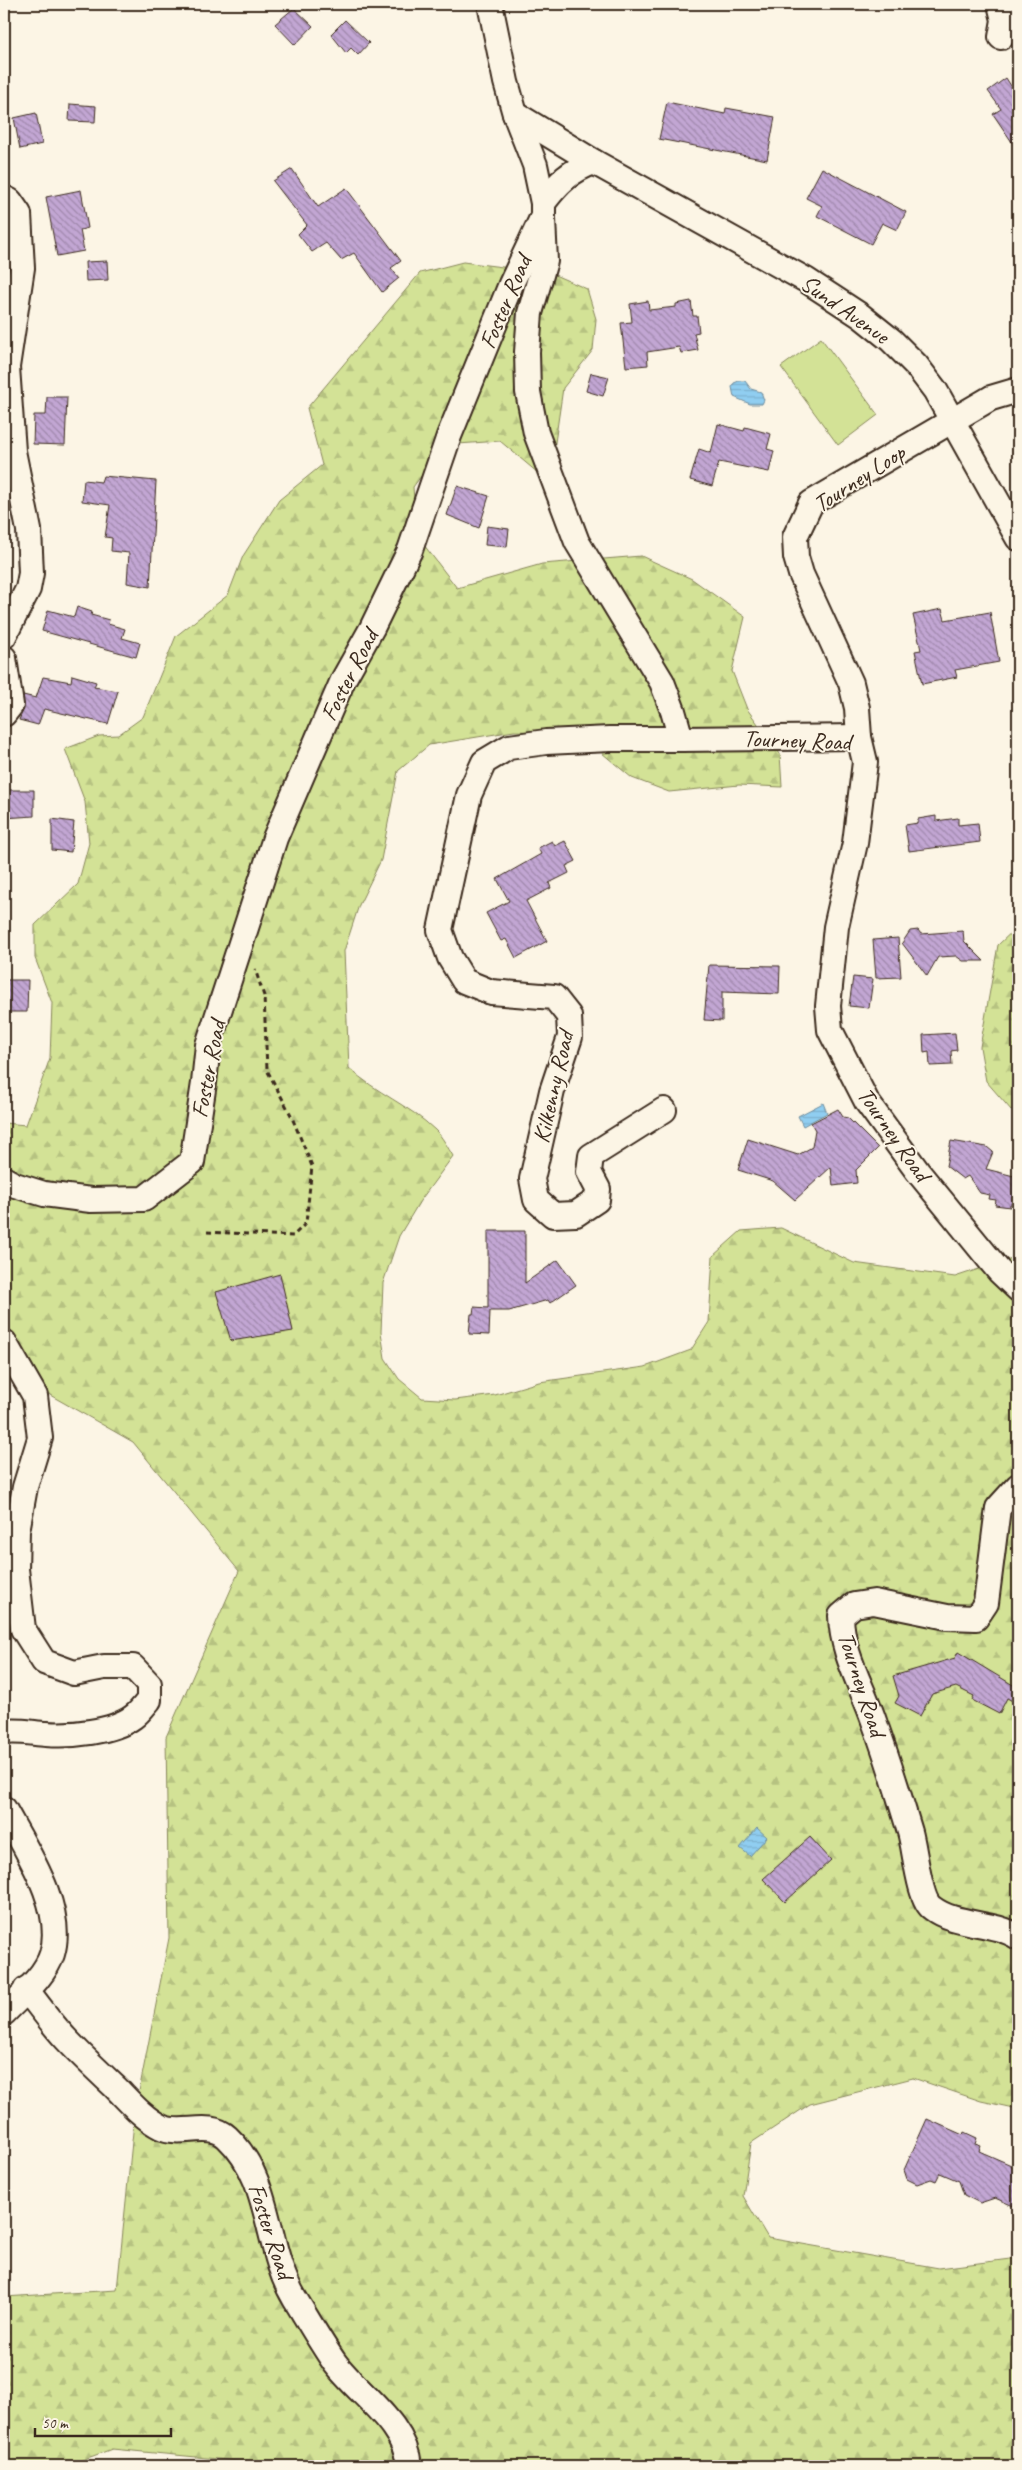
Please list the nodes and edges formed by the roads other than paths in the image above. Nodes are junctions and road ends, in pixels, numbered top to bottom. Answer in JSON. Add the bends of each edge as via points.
{"nodes":[{"id":1,"x":490,"y":4,"type":"edge"},
{"id":2,"x":1000,"y":4,"type":"edge"},
{"id":3,"x":1001,"y":37,"type":"dead end"},
{"id":4,"x":515,"y":114,"type":"junction"},
{"id":5,"x":594,"y":162,"type":"junction"},
{"id":6,"x":4,"y":198,"type":"edge"},
{"id":7,"x":543,"y":209,"type":"junction"},
{"id":8,"x":5,"y":366,"type":"edge"},
{"id":9,"x":1018,"y":390,"type":"edge"},
{"id":10,"x":953,"y":420,"type":"junction"},
{"id":11,"x":1018,"y":538,"type":"edge"},
{"id":12,"x":4,"y":636,"type":"edge"},
{"id":13,"x":4,"y":658,"type":"edge"},
{"id":14,"x":8,"y":709,"type":"edge"},
{"id":15,"x":859,"y":737,"type":"junction"},
{"id":16,"x":681,"y":739,"type":"junction"},
{"id":17,"x":664,"y":1110,"type":"dead end"},
{"id":18,"x":4,"y":1179,"type":"edge"},
{"id":19,"x":1018,"y":1289,"type":"edge"},
{"id":20,"x":4,"y":1342,"type":"edge"},
{"id":21,"x":1018,"y":1486,"type":"edge"},
{"id":22,"x":4,"y":1732,"type":"edge"},
{"id":23,"x":4,"y":1809,"type":"edge"},
{"id":24,"x":1018,"y":1937,"type":"edge"},
{"id":25,"x":26,"y":1989,"type":"junction"},
{"id":26,"x":4,"y":2013,"type":"edge"},
{"id":27,"x":409,"y":2466,"type":"edge"}],
"edges":[{"from":1,"to":4,"type":"street"},
{"from":2,"to":3,"type":"street","via":[[1004,20]]},
{"from":4,"to":5,"type":"street","name":"Sund Avenue"},
{"from":4,"to":7,"type":"street","via":[[535,165]]},
{"from":5,"to":7,"type":"street","via":[[570,173],[556,185]]},
{"from":5,"to":10,"type":"street","name":"Sund Avenue","via":[[790,271],[861,316],[916,365]]},
{"from":6,"to":8,"type":"street","via":[[19,214],[22,268]]},
{"from":7,"to":16,"type":"street","via":[[545,261],[530,313],[527,352],[528,392],[536,433],[577,542],[662,682]]},
{"from":7,"to":18,"type":"street","name":"Foster Road","via":[[449,436],[410,550],[343,680],[275,838],[208,1045],[192,1162],[144,1199],[91,1200],[44,1194]]},
{"from":8,"to":12,"type":"street","via":[[13,451],[29,530],[31,573],[28,589]]},
{"from":9,"to":10,"type":"street","name":"Tourney Loop","via":[[991,398]]},
{"from":10,"to":11,"type":"street","name":"Sund Avenue"},
{"from":10,"to":15,"type":"street","name":"Tourney Loop","via":[[811,503],[795,537],[800,574],[851,683]]},
{"from":13,"to":14,"type":"street"},
{"from":15,"to":16,"type":"street","name":"Tourney Road"},
{"from":15,"to":19,"type":"street","name":"Tourney Road","via":[[865,762],[855,843],[836,927],[828,1006],[830,1030],[867,1102],[918,1172]]},
{"from":16,"to":17,"type":"street","name":"Kilkenny Road","via":[[546,742],[508,748],[484,762],[469,795],[440,930],[450,958],[464,981],[491,992],[554,998],[569,1016],[570,1037],[552,1091],[532,1179],[536,1200],[553,1216],[576,1214],[597,1200],[598,1189],[589,1172],[591,1156]]},
{"from":20,"to":22,"type":"street","via":[[35,1396],[40,1438],[25,1487],[17,1531],[16,1569],[23,1629],[44,1662],[74,1673],[104,1667],[133,1667],[149,1684],[149,1700],[133,1717],[117,1725],[78,1734]]},
{"from":21,"to":24,"type":"street","name":"Tourney Road","via":[[998,1508],[986,1603],[976,1618],[947,1618],[874,1602],[854,1605],[841,1616],[847,1653],[875,1723],[910,1832],[924,1896],[932,1908]]},
{"from":23,"to":25,"type":"street","via":[[33,1862],[53,1914],[52,1955]]},
{"from":25,"to":26,"type":"street"},
{"from":25,"to":27,"type":"street","name":"Foster Road","via":[[66,2039],[144,2115],[162,2128],[176,2131],[210,2129],[225,2135],[233,2144],[257,2180],[283,2273],[294,2297],[336,2364],[405,2445]]}]}
